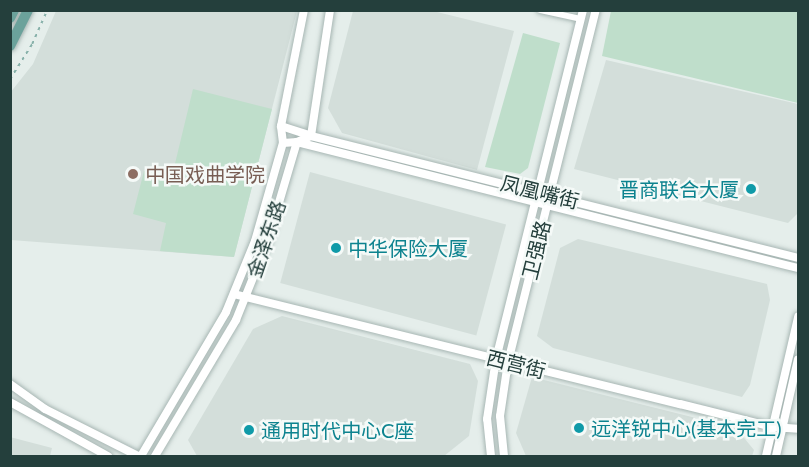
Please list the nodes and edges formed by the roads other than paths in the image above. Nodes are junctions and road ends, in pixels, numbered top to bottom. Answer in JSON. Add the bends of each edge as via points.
{"nodes":[{"id":1,"x":14,"y":10,"type":"edge"},
{"id":2,"x":28,"y":10,"type":"edge"},
{"id":3,"x":304,"y":10,"type":"edge"},
{"id":4,"x":330,"y":10,"type":"edge"},
{"id":5,"x":540,"y":10,"type":"edge"},
{"id":6,"x":583,"y":10,"type":"edge"},
{"id":7,"x":596,"y":10,"type":"edge"},
{"id":8,"x":10,"y":18,"type":"edge"},
{"id":9,"x":581,"y":19,"type":"junction"},
{"id":10,"x":10,"y":46,"type":"edge"},
{"id":11,"x":281,"y":126,"type":"junction"},
{"id":12,"x":311,"y":136,"type":"junction"},
{"id":13,"x":297,"y":142,"type":"junction"},
{"id":14,"x":283,"y":143,"type":"junction"},
{"id":15,"x":538,"y":192,"type":"junction"},
{"id":16,"x":550,"y":195,"type":"junction"},
{"id":17,"x":536,"y":201,"type":"junction"},
{"id":18,"x":548,"y":204,"type":"junction"},
{"id":19,"x":798,"y":258,"type":"edge"},
{"id":20,"x":798,"y":268,"type":"edge"},
{"id":21,"x":234,"y":294,"type":"junction"},
{"id":22,"x":246,"y":297,"type":"junction"},
{"id":23,"x":798,"y":317,"type":"edge"},
{"id":24,"x":798,"y":358,"type":"edge"},
{"id":25,"x":496,"y":359,"type":"junction"},
{"id":26,"x":508,"y":362,"type":"junction"},
{"id":27,"x":10,"y":384,"type":"edge"},
{"id":28,"x":10,"y":402,"type":"edge"},
{"id":29,"x":772,"y":427,"type":"junction"},
{"id":30,"x":782,"y":429,"type":"junction"},
{"id":31,"x":798,"y":429,"type":"edge"},
{"id":32,"x":108,"y":456,"type":"edge"},
{"id":33,"x":140,"y":456,"type":"edge"},
{"id":34,"x":155,"y":456,"type":"edge"},
{"id":35,"x":491,"y":456,"type":"edge"},
{"id":36,"x":504,"y":456,"type":"edge"},
{"id":37,"x":766,"y":456,"type":"edge"},
{"id":38,"x":776,"y":456,"type":"edge"}],
"edges":[{"from":1,"to":8,"type":"main road"},
{"from":2,"to":10,"type":"main road"},
{"from":3,"to":11,"type":"street","name":"金泽东路"},
{"from":4,"to":12,"type":"street"},
{"from":5,"to":9,"type":"street"},
{"from":6,"to":9,"type":"street","name":"卫强路"},
{"from":7,"to":16,"type":"street","name":"卫强路"},
{"from":9,"to":15,"type":"street","name":"卫强路"},
{"from":11,"to":12,"type":"street","name":"凤凰嘴街"},
{"from":11,"to":14,"type":"street","name":"金泽东路"},
{"from":12,"to":13,"type":"street"},
{"from":12,"to":15,"type":"street","name":"凤凰嘴街"},
{"from":13,"to":14,"type":"street","name":"凤凰嘴街"},
{"from":13,"to":17,"type":"street","name":"凤凰嘴街"},
{"from":13,"to":22,"type":"street","name":"金泽东路","via":[[271,233]]},
{"from":14,"to":21,"type":"street","name":"金泽东路","via":[[261,222]]},
{"from":15,"to":16,"type":"street","name":"凤凰嘴街"},
{"from":15,"to":17,"type":"street","name":"卫强路"},
{"from":16,"to":18,"type":"street","name":"卫强路"},
{"from":16,"to":19,"type":"street","name":"凤凰嘴街"},
{"from":17,"to":18,"type":"street","name":"凤凰嘴街"},
{"from":17,"to":25,"type":"street","name":"卫强路"},
{"from":18,"to":20,"type":"street","name":"凤凰嘴街"},
{"from":18,"to":26,"type":"street","name":"卫强路"},
{"from":21,"to":22,"type":"street","name":"西营街"},
{"from":21,"to":33,"type":"street","name":"金泽东路"},
{"from":22,"to":25,"type":"street","name":"西营街"},
{"from":22,"to":34,"type":"street","name":"金泽东路"},
{"from":23,"to":29,"type":"street"},
{"from":24,"to":30,"type":"street"},
{"from":25,"to":26,"type":"street","name":"西营街"},
{"from":25,"to":35,"type":"street","name":"卫强路","via":[[488,419]]},
{"from":26,"to":29,"type":"street","name":"西营街"},
{"from":26,"to":36,"type":"street","name":"卫强路","via":[[500,416]]},
{"from":27,"to":33,"type":"street","via":[[45,409]]},
{"from":28,"to":32,"type":"street"},
{"from":29,"to":30,"type":"street","name":"西营街"},
{"from":29,"to":37,"type":"street"},
{"from":30,"to":31,"type":"street","name":"西营街"},
{"from":30,"to":38,"type":"street"}]}
